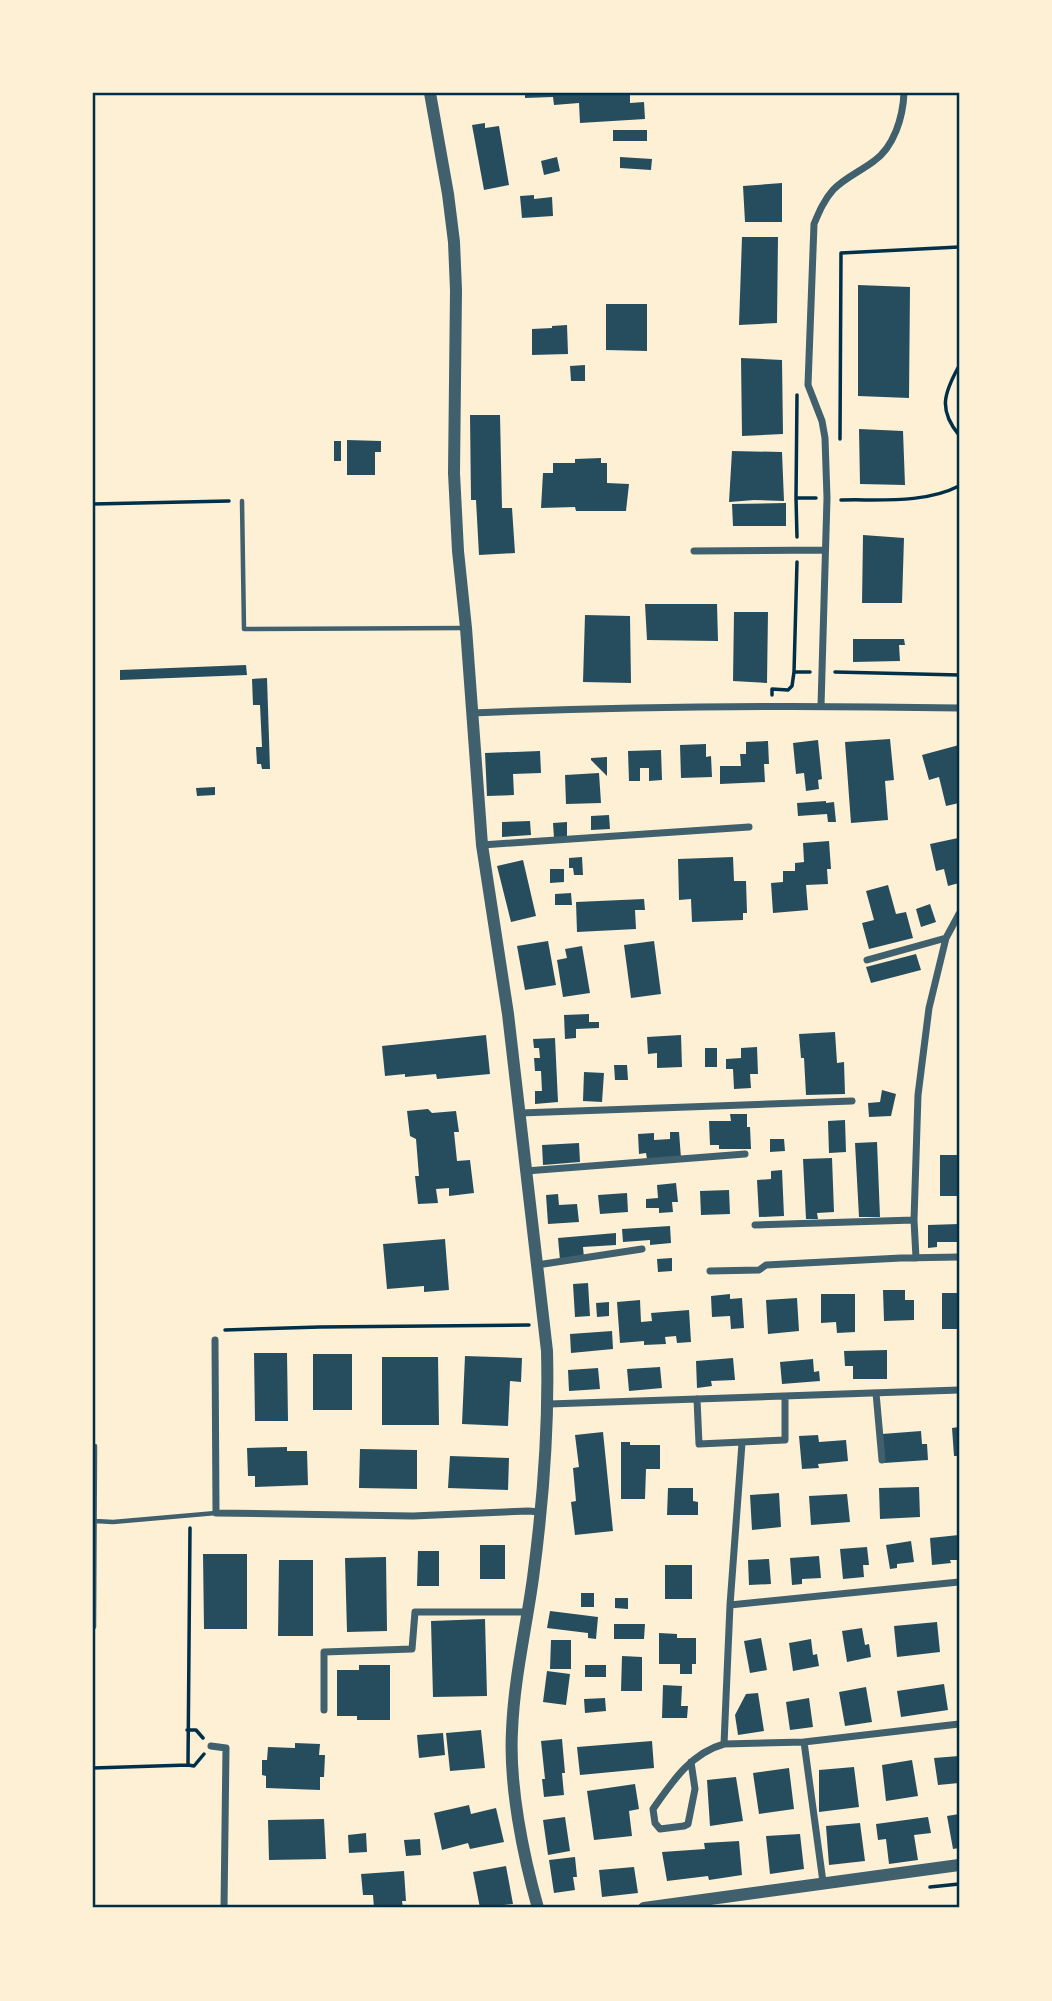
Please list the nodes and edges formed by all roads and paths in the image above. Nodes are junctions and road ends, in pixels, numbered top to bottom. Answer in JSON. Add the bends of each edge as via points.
{"nodes":[{"id":1,"x":430,"y":93,"type":"edge"},
{"id":2,"x":904,"y":93,"type":"edge"},
{"id":3,"x":959,"y":247,"type":"edge"},
{"id":4,"x":841,"y":253,"type":"dead end"},
{"id":5,"x":959,"y":366,"type":"edge"},
{"id":6,"x":959,"y":435,"type":"edge"},
{"id":7,"x":959,"y":486,"type":"edge"},
{"id":8,"x":827,"y":498,"type":"junction"},
{"id":9,"x":242,"y":501,"type":"joint"},
{"id":10,"x":93,"y":504,"type":"edge"},
{"id":11,"x":797,"y":549,"type":"junction"},
{"id":12,"x":825,"y":550,"type":"junction"},
{"id":13,"x":694,"y":551,"type":"dead end"},
{"id":14,"x":466,"y":628,"type":"junction"},
{"id":15,"x":794,"y":671,"type":"junction"},
{"id":16,"x":812,"y":672,"type":"dead end"},
{"id":17,"x":835,"y":672,"type":"dead end"},
{"id":18,"x":959,"y":675,"type":"edge"},
{"id":19,"x":772,"y":689,"type":"dead end"},
{"id":20,"x":821,"y":706,"type":"junction"},
{"id":21,"x":959,"y":708,"type":"edge"},
{"id":22,"x":472,"y":713,"type":"junction"},
{"id":23,"x":749,"y":827,"type":"dead end"},
{"id":24,"x":482,"y":845,"type":"junction"},
{"id":25,"x":959,"y":914,"type":"edge"},
{"id":26,"x":946,"y":938,"type":"junction"},
{"id":27,"x":867,"y":960,"type":"dead end"},
{"id":28,"x":852,"y":1101,"type":"dead end"},
{"id":29,"x":520,"y":1113,"type":"junction"},
{"id":30,"x":745,"y":1154,"type":"dead end"},
{"id":31,"x":525,"y":1171,"type":"junction"},
{"id":32,"x":914,"y":1220,"type":"junction"},
{"id":33,"x":755,"y":1225,"type":"dead end"},
{"id":34,"x":642,"y":1249,"type":"dead end"},
{"id":35,"x":959,"y":1257,"type":"edge"},
{"id":36,"x":916,"y":1258,"type":"junction"},
{"id":37,"x":537,"y":1265,"type":"junction"},
{"id":38,"x":710,"y":1270,"type":"dead end"},
{"id":39,"x":545,"y":1324,"type":"junction"},
{"id":40,"x":215,"y":1340,"type":"joint"},
{"id":41,"x":959,"y":1391,"type":"edge"},
{"id":42,"x":876,"y":1393,"type":"junction"},
{"id":43,"x":785,"y":1397,"type":"junction"},
{"id":44,"x":697,"y":1399,"type":"junction"},
{"id":45,"x":549,"y":1404,"type":"junction"},
{"id":46,"x":742,"y":1443,"type":"junction"},
{"id":47,"x":93,"y":1446,"type":"edge"},
{"id":48,"x":883,"y":1460,"type":"dead end"},
{"id":49,"x":540,"y":1512,"type":"junction"},
{"id":50,"x":216,"y":1513,"type":"junction"},
{"id":51,"x":190,"y":1515,"type":"junction"},
{"id":52,"x":94,"y":1521,"type":"edge"},
{"id":53,"x":959,"y":1583,"type":"edge"},
{"id":54,"x":730,"y":1605,"type":"junction"},
{"id":55,"x":528,"y":1612,"type":"junction"},
{"id":56,"x":94,"y":1627,"type":"edge"},
{"id":57,"x":324,"y":1710,"type":"dead end"},
{"id":58,"x":959,"y":1724,"type":"edge"},
{"id":59,"x":804,"y":1742,"type":"junction"},
{"id":60,"x":724,"y":1744,"type":"junction"},
{"id":61,"x":211,"y":1746,"type":"joint"},
{"id":62,"x":691,"y":1762,"type":"junction"},
{"id":63,"x":188,"y":1765,"type":"junction"},
{"id":64,"x":93,"y":1768,"type":"edge"},
{"id":65,"x":959,"y":1865,"type":"edge"},
{"id":66,"x":823,"y":1882,"type":"junction"},
{"id":67,"x":702,"y":1905,"type":"edge"},
{"id":68,"x":224,"y":1908,"type":"edge"},
{"id":69,"x":538,"y":1908,"type":"edge"},
{"id":70,"x":644,"y":1908,"type":"edge"}],
"edges":[{"from":1,"to":14,"type":"street","via":[[454,242],[454,473]]},
{"from":2,"to":8,"type":"street","via":[[889,147],[834,188],[814,224],[808,386],[825,438]]},
{"from":3,"to":4,"type":"path"},
{"from":5,"to":6,"type":"path","via":[[944,404]]},
{"from":7,"to":8,"type":"path","via":[[919,498]]},
{"from":8,"to":11,"type":"path","via":[[796,498]]},
{"from":8,"to":12,"type":"street"},
{"from":9,"to":10,"type":"path"},
{"from":9,"to":14,"type":"lane","via":[[244,629]]},
{"from":11,"to":12,"type":"street"},
{"from":11,"to":13,"type":"street"},
{"from":11,"to":15,"type":"path"},
{"from":12,"to":20,"type":"street"},
{"from":14,"to":22,"type":"street"},
{"from":15,"to":16,"type":"path"},
{"from":15,"to":19,"type":"path","via":[[789,690]]},
{"from":17,"to":18,"type":"path"},
{"from":20,"to":21,"type":"street"},
{"from":20,"to":22,"type":"street"},
{"from":22,"to":24,"type":"street"},
{"from":23,"to":24,"type":"street"},
{"from":24,"to":29,"type":"street"},
{"from":25,"to":26,"type":"street"},
{"from":26,"to":27,"type":"street"},
{"from":26,"to":32,"type":"street","via":[[929,1008],[918,1095]]},
{"from":28,"to":29,"type":"street"},
{"from":29,"to":31,"type":"street"},
{"from":30,"to":31,"type":"street"},
{"from":31,"to":37,"type":"street"},
{"from":32,"to":33,"type":"street"},
{"from":32,"to":36,"type":"street"},
{"from":34,"to":37,"type":"street"},
{"from":35,"to":36,"type":"street"},
{"from":36,"to":38,"type":"street"},
{"from":37,"to":39,"type":"street"},
{"from":39,"to":40,"type":"path","via":[[218,1330]]},
{"from":39,"to":45,"type":"street"},
{"from":40,"to":50,"type":"street"},
{"from":41,"to":42,"type":"street"},
{"from":42,"to":43,"type":"street"},
{"from":42,"to":48,"type":"street"},
{"from":43,"to":44,"type":"street"},
{"from":43,"to":46,"type":"street","via":[[785,1440]]},
{"from":44,"to":45,"type":"street"},
{"from":44,"to":46,"type":"street","via":[[699,1444]]},
{"from":45,"to":49,"type":"street"},
{"from":46,"to":54,"type":"street"},
{"from":47,"to":52,"type":"lane"},
{"from":49,"to":50,"type":"street","via":[[413,1516]]},
{"from":49,"to":55,"type":"street"},
{"from":50,"to":51,"type":"lane"},
{"from":51,"to":52,"type":"lane"},
{"from":51,"to":63,"type":"path"},
{"from":52,"to":56,"type":"lane"},
{"from":53,"to":54,"type":"street"},
{"from":54,"to":60,"type":"street"},
{"from":55,"to":57,"type":"street","via":[[415,1612],[412,1650],[324,1652]]},
{"from":55,"to":69,"type":"street","via":[[512,1732],[517,1800]]},
{"from":58,"to":59,"type":"street"},
{"from":59,"to":60,"type":"street"},
{"from":59,"to":66,"type":"street"},
{"from":60,"to":62,"type":"street"},
{"from":61,"to":63,"type":"path","via":[[194,1766]]},
{"from":61,"to":68,"type":"street","via":[[226,1748]]},
{"from":62,"to":62,"type":"street","via":[[653,1809],[660,1829],[688,1824],[695,1789]]},
{"from":63,"to":64,"type":"path"},
{"from":65,"to":66,"type":"street"},
{"from":66,"to":67,"type":"street"},
{"from":67,"to":70,"type":"street"}]}
